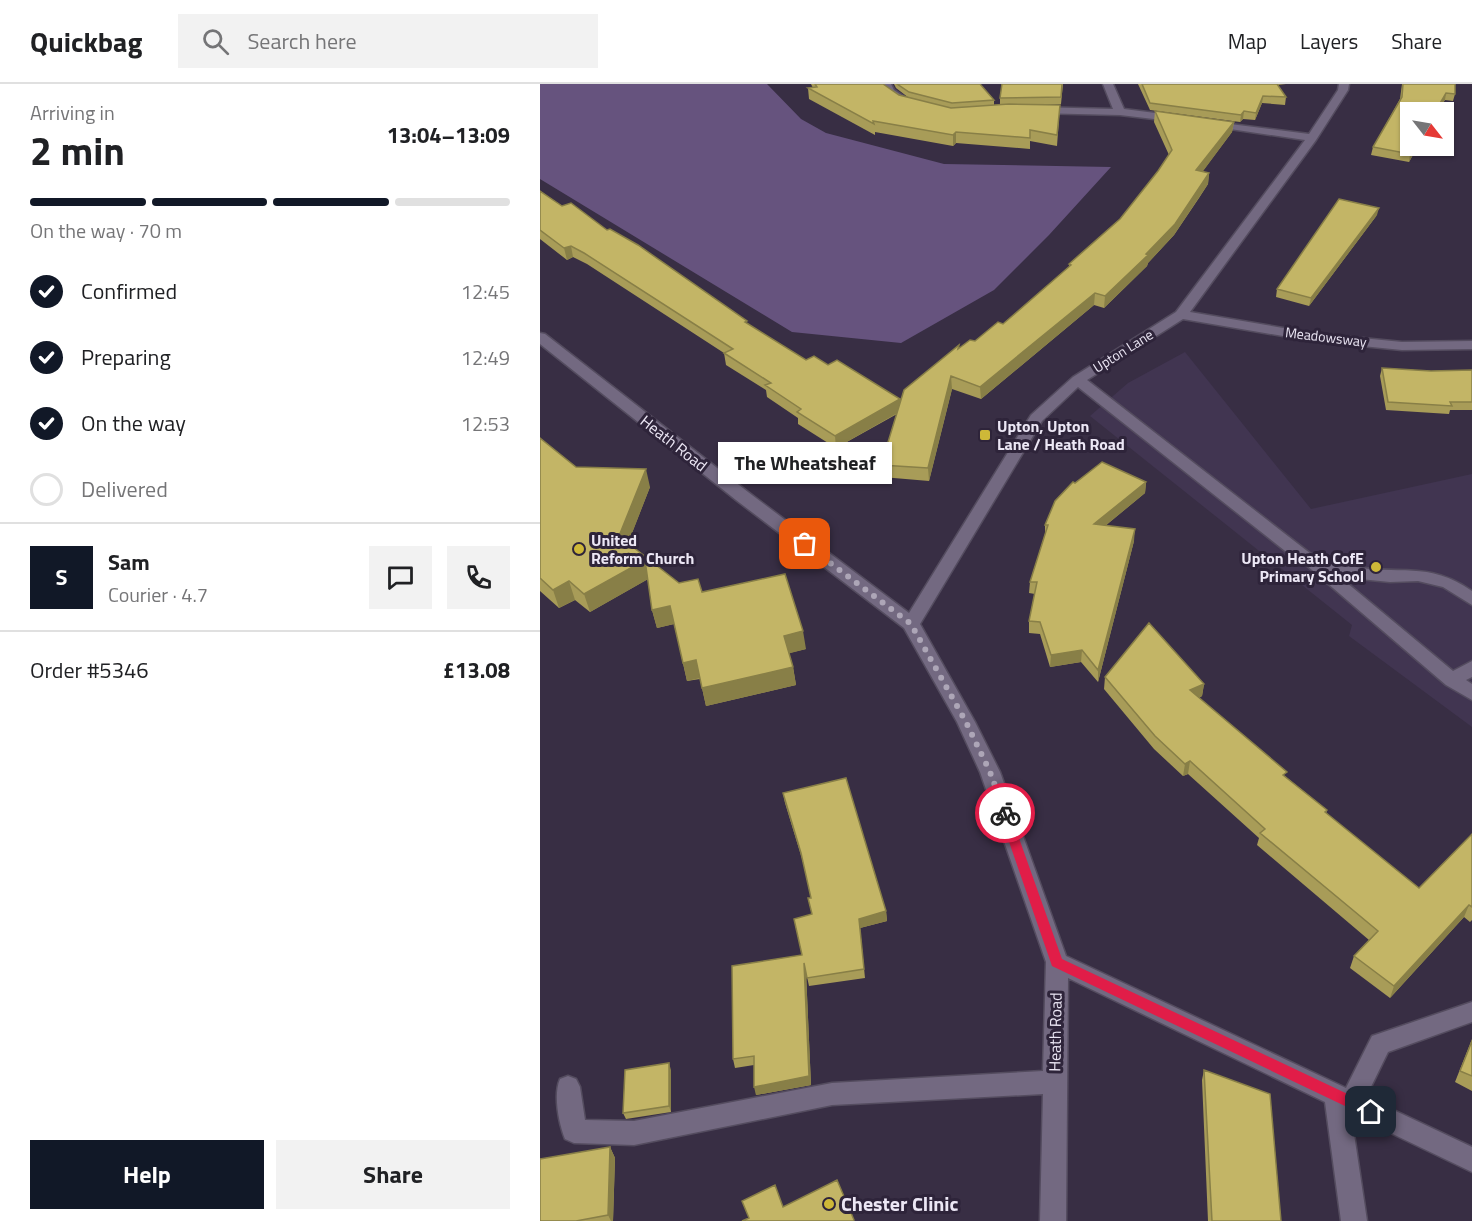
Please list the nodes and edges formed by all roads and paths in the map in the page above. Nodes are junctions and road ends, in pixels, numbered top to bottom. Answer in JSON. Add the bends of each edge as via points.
{"nodes":[{"id":1,"x":886,"y":84,"type":"edge"},
{"id":2,"x":1108,"y":84,"type":"edge"},
{"id":3,"x":1344,"y":84,"type":"edge"},
{"id":4,"x":915,"y":104,"type":"edge"},
{"id":5,"x":1020,"y":110,"type":"edge"},
{"id":6,"x":1120,"y":112,"type":"junction"},
{"id":7,"x":1312,"y":138,"type":"junction"},
{"id":8,"x":1180,"y":315,"type":"junction"},
{"id":9,"x":542,"y":340,"type":"edge"},
{"id":10,"x":1472,"y":345,"type":"edge"},
{"id":11,"x":1078,"y":380,"type":"junction"},
{"id":12,"x":1305,"y":558,"type":"junction"},
{"id":13,"x":1472,"y":599,"type":"edge"},
{"id":14,"x":911,"y":624,"type":"junction"},
{"id":15,"x":1472,"y":668,"type":"edge"},
{"id":16,"x":1452,"y":680,"type":"junction"},
{"id":17,"x":1472,"y":693,"type":"edge"},
{"id":18,"x":1057,"y":962,"type":"junction"},
{"id":19,"x":1472,"y":1012,"type":"edge"},
{"id":20,"x":1054,"y":1082,"type":"junction"},
{"id":21,"x":568,"y":1087,"type":"dead end"},
{"id":22,"x":1343,"y":1099,"type":"junction"},
{"id":23,"x":1472,"y":1160,"type":"edge"},
{"id":24,"x":1053,"y":1221,"type":"edge"},
{"id":25,"x":1354,"y":1221,"type":"edge"}],
"edges":[{"from":1,"to":4,"type":"street","via":[[904,102]]},
{"from":2,"to":6,"type":"street"},
{"from":3,"to":7,"type":"street","name":"Upton Lane"},
{"from":5,"to":6,"type":"street"},
{"from":6,"to":7,"type":"street"},
{"from":7,"to":8,"type":"street","name":"Upton Lane"},
{"from":8,"to":10,"type":"street","name":"Meadowsway","via":[[1335,340],[1402,346]]},
{"from":8,"to":11,"type":"street","name":"Upton Lane"},
{"from":9,"to":14,"type":"street","name":"Heath Road"},
{"from":11,"to":12,"type":"street"},
{"from":11,"to":14,"type":"street","name":"Upton Lane","via":[[1036,418]]},
{"from":12,"to":13,"type":"street","via":[[1350,572],[1418,575],[1449,584]]},
{"from":12,"to":16,"type":"street"},
{"from":14,"to":18,"type":"street","name":"Heath Road","via":[[990,772]]},
{"from":15,"to":16,"type":"street"},
{"from":16,"to":17,"type":"street"},
{"from":18,"to":20,"type":"street","name":"Heath Road"},
{"from":18,"to":22,"type":"street"},
{"from":19,"to":22,"type":"street","via":[[1380,1044]]},
{"from":20,"to":21,"type":"street","via":[[832,1094],[634,1133],[574,1131]]},
{"from":20,"to":24,"type":"street","name":"Heath Road"},
{"from":22,"to":23,"type":"street"},
{"from":22,"to":25,"type":"street"}]}
